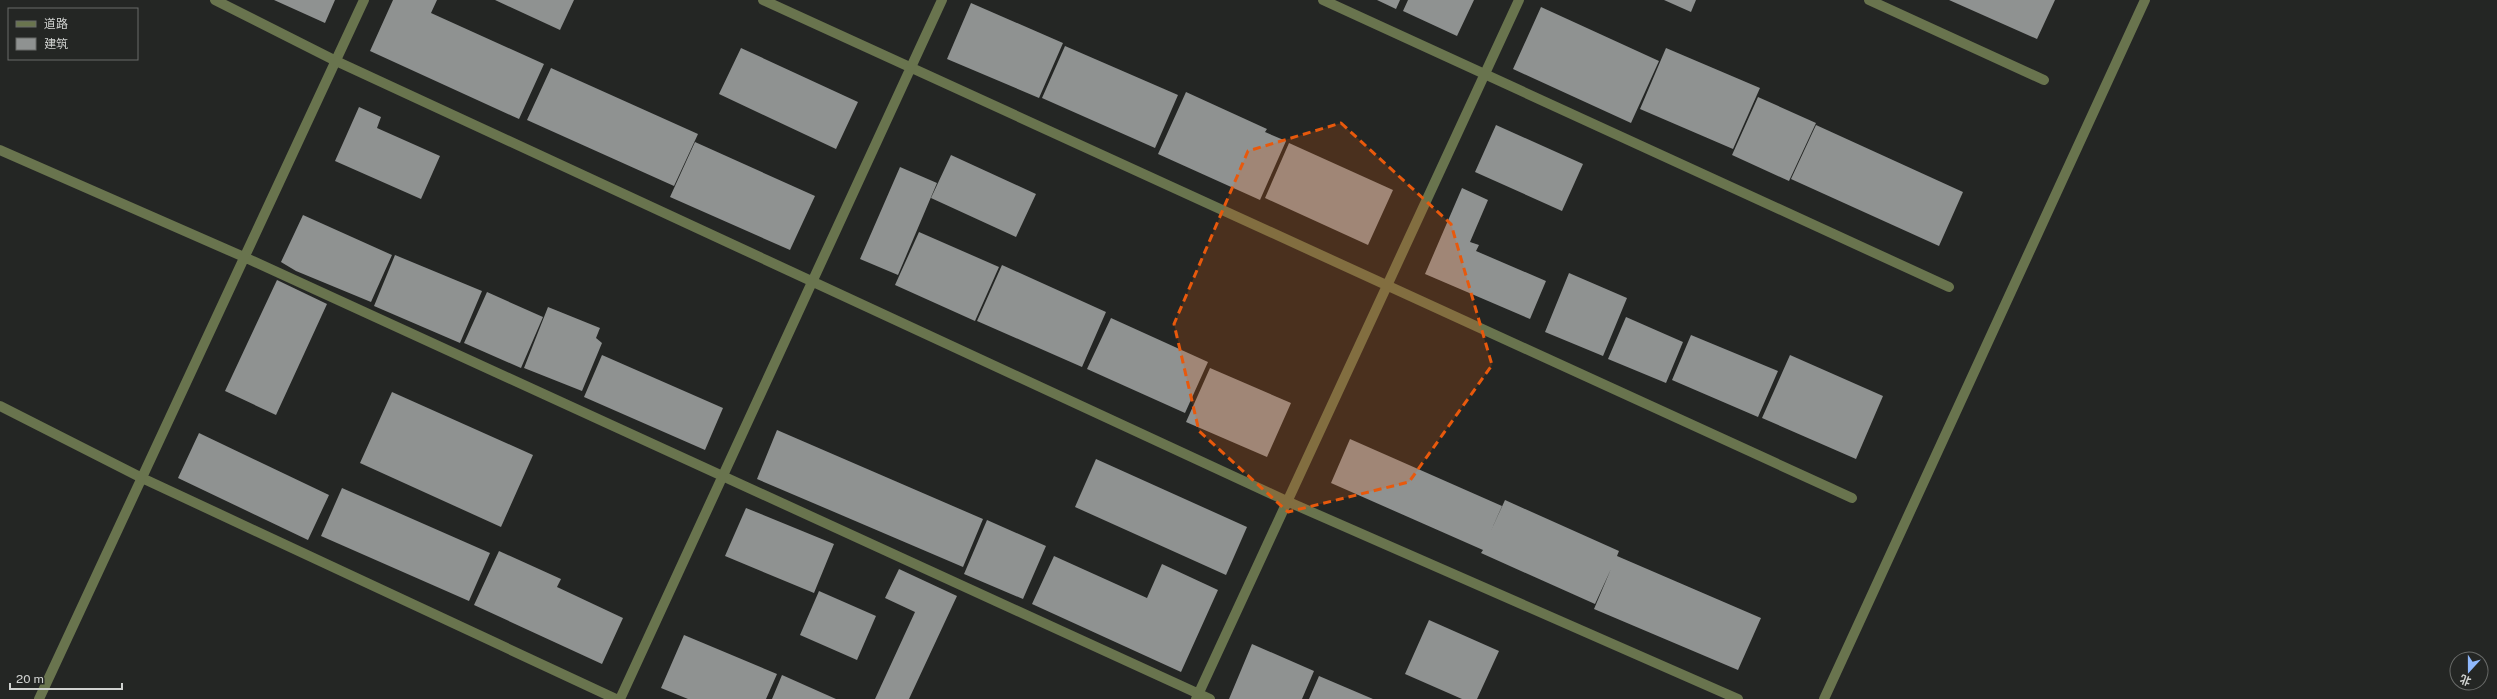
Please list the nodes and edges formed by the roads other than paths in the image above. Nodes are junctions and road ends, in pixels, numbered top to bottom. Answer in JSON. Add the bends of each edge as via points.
{"nodes":[{"id":1,"x":215,"y":0,"type":"edge"},
{"id":2,"x":364,"y":0,"type":"edge"},
{"id":3,"x":763,"y":0,"type":"edge"},
{"id":4,"x":942,"y":0,"type":"edge"},
{"id":5,"x":1323,"y":0,"type":"edge"},
{"id":6,"x":1519,"y":0,"type":"edge"},
{"id":7,"x":1869,"y":0,"type":"edge"},
{"id":8,"x":2145,"y":0,"type":"edge"},
{"id":9,"x":336,"y":61,"type":"junction"},
{"id":10,"x":911,"y":68,"type":"junction"},
{"id":11,"x":1485,"y":74,"type":"junction"},
{"id":12,"x":2044,"y":80,"type":"dead end"},
{"id":13,"x":0,"y":150,"type":"edge"},
{"id":14,"x":244,"y":257,"type":"junction"},
{"id":15,"x":812,"y":281,"type":"junction"},
{"id":16,"x":1387,"y":286,"type":"junction"},
{"id":17,"x":1949,"y":287,"type":"dead end"},
{"id":18,"x":0,"y":406,"type":"edge"},
{"id":19,"x":722,"y":477,"type":"junction"},
{"id":20,"x":142,"y":478,"type":"junction"},
{"id":21,"x":1852,"y":498,"type":"dead end"},
{"id":22,"x":1288,"y":501,"type":"junction"},
{"id":23,"x":1197,"y":696,"type":"edge"},
{"id":24,"x":39,"y":699,"type":"edge"},
{"id":25,"x":616,"y":699,"type":"edge"},
{"id":26,"x":620,"y":699,"type":"edge"},
{"id":27,"x":1210,"y":699,"type":"edge"},
{"id":28,"x":1738,"y":699,"type":"edge"},
{"id":29,"x":1824,"y":699,"type":"edge"}],
"edges":[{"from":1,"to":9,"type":"street"},
{"from":2,"to":9,"type":"street"},
{"from":3,"to":10,"type":"street"},
{"from":4,"to":10,"type":"street"},
{"from":5,"to":11,"type":"street"},
{"from":6,"to":11,"type":"street"},
{"from":7,"to":12,"type":"street"},
{"from":8,"to":29,"type":"street"},
{"from":9,"to":14,"type":"street"},
{"from":9,"to":15,"type":"street"},
{"from":10,"to":15,"type":"street"},
{"from":10,"to":16,"type":"street"},
{"from":11,"to":16,"type":"street"},
{"from":11,"to":17,"type":"street"},
{"from":13,"to":14,"type":"street"},
{"from":14,"to":19,"type":"street"},
{"from":14,"to":20,"type":"street"},
{"from":15,"to":19,"type":"street"},
{"from":15,"to":22,"type":"street"},
{"from":16,"to":21,"type":"street"},
{"from":16,"to":22,"type":"street"},
{"from":18,"to":20,"type":"street"},
{"from":19,"to":23,"type":"street"},
{"from":19,"to":26,"type":"street"},
{"from":20,"to":24,"type":"street"},
{"from":20,"to":25,"type":"street"},
{"from":22,"to":23,"type":"street"},
{"from":22,"to":28,"type":"street"},
{"from":23,"to":27,"type":"street"}]}
